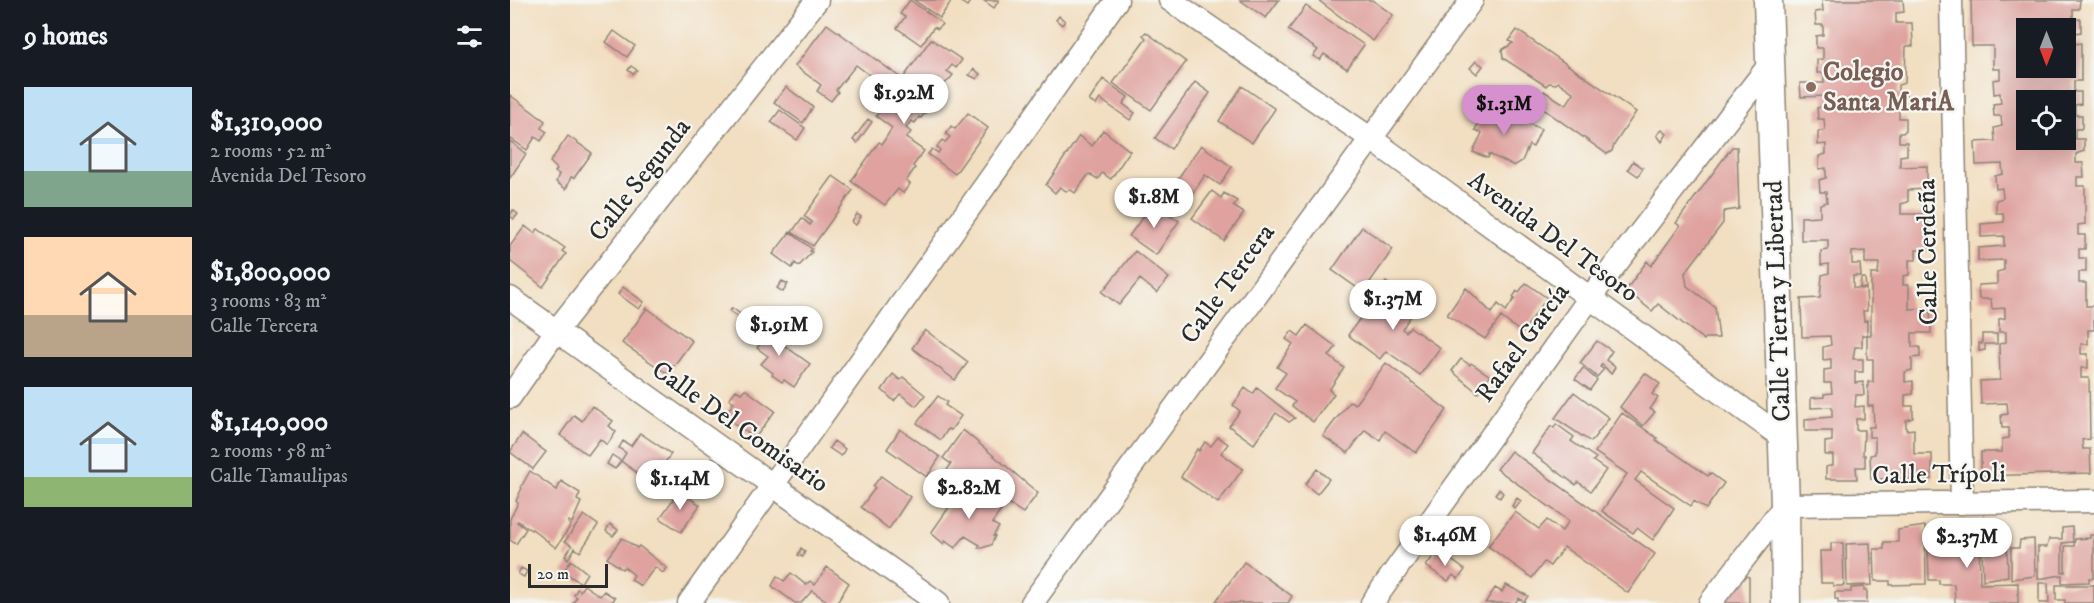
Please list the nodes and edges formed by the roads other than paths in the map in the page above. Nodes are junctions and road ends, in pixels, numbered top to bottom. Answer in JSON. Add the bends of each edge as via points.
{"nodes":[{"id":1,"x":817,"y":0,"type":"edge"},
{"id":2,"x":1117,"y":0,"type":"edge"},
{"id":3,"x":1170,"y":0,"type":"edge"},
{"id":4,"x":1472,"y":0,"type":"edge"},
{"id":5,"x":1768,"y":0,"type":"edge"},
{"id":6,"x":1951,"y":0,"type":"edge"},
{"id":7,"x":1770,"y":64,"type":"junction"},
{"id":8,"x":1370,"y":138,"type":"junction"},
{"id":9,"x":510,"y":298,"type":"edge"},
{"id":10,"x":1589,"y":299,"type":"junction"},
{"id":11,"x":556,"y":332,"type":"junction"},
{"id":12,"x":510,"y":397,"type":"edge"},
{"id":13,"x":1783,"y":438,"type":"junction"},
{"id":14,"x":773,"y":485,"type":"junction"},
{"id":15,"x":2094,"y":501,"type":"edge"},
{"id":16,"x":1962,"y":503,"type":"junction"},
{"id":17,"x":1785,"y":505,"type":"junction"},
{"id":18,"x":689,"y":603,"type":"edge"},
{"id":19,"x":938,"y":603,"type":"edge"},
{"id":20,"x":1032,"y":603,"type":"edge"},
{"id":21,"x":1372,"y":603,"type":"edge"},
{"id":22,"x":1710,"y":603,"type":"edge"},
{"id":23,"x":1786,"y":603,"type":"edge"}],
"edges":[{"from":1,"to":11,"type":"street","name":"Calle Segunda"},
{"from":2,"to":14,"type":"street"},
{"from":3,"to":8,"type":"street","name":"Avenida Del Tesoro"},
{"from":4,"to":8,"type":"street","name":"Calle Tercera"},
{"from":5,"to":7,"type":"street","name":"Calle Tierra y Libertad"},
{"from":6,"to":16,"type":"street","name":"Calle Cerdeña"},
{"from":7,"to":10,"type":"street","name":"Rafael García"},
{"from":7,"to":13,"type":"street","name":"Calle Tierra y Libertad"},
{"from":8,"to":10,"type":"street","name":"Avenida Del Tesoro"},
{"from":8,"to":20,"type":"street","name":"Calle Tercera"},
{"from":9,"to":11,"type":"street","name":"Calle Del Comisario"},
{"from":10,"to":13,"type":"street","name":"Avenida Del Tesoro"},
{"from":10,"to":21,"type":"street","name":"Rafael García"},
{"from":11,"to":12,"type":"street","name":"Calle Segunda"},
{"from":11,"to":14,"type":"street","name":"Calle Del Comisario"},
{"from":13,"to":17,"type":"street","name":"Calle Tierra y Libertad"},
{"from":14,"to":18,"type":"street"},
{"from":14,"to":19,"type":"street","name":"Calle Del Comisario"},
{"from":15,"to":16,"type":"street","name":"Calle Trípoli"},
{"from":16,"to":17,"type":"street","name":"Calle Trípoli"},
{"from":17,"to":22,"type":"street"},
{"from":17,"to":23,"type":"street","name":"Calle Tierra y Libertad"}]}
